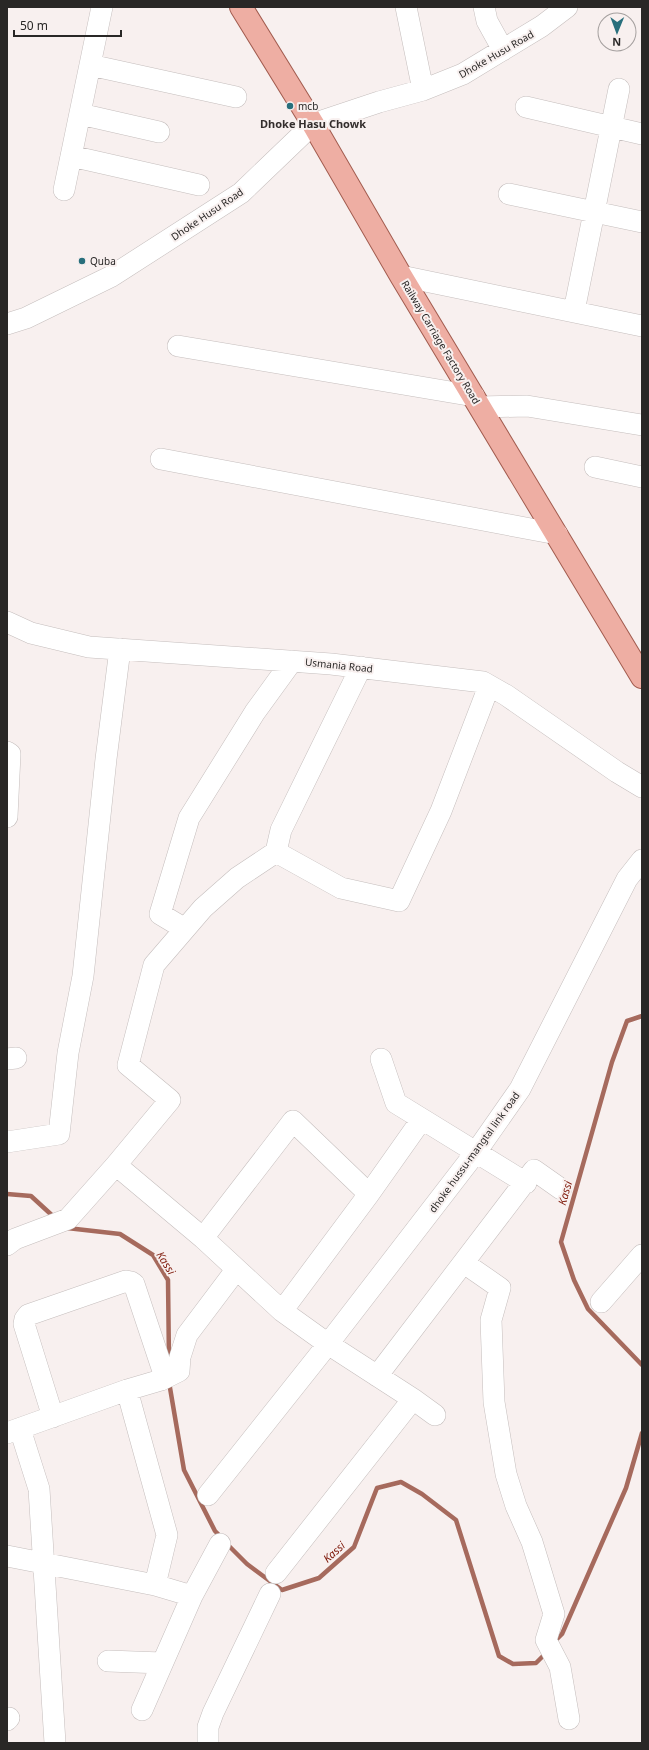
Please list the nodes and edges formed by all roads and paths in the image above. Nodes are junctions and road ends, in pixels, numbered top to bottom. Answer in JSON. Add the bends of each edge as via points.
{"nodes":[{"id":1,"x":102,"y":7,"type":"edge"},
{"id":2,"x":241,"y":7,"type":"edge"},
{"id":3,"x":406,"y":7,"type":"edge"},
{"id":4,"x":484,"y":7,"type":"edge"},
{"id":5,"x":567,"y":7,"type":"edge"},
{"id":6,"x":503,"y":50,"type":"junction"},
{"id":7,"x":90,"y":65,"type":"junction"},
{"id":8,"x":619,"y":89,"type":"dead end"},
{"id":9,"x":423,"y":90,"type":"junction"},
{"id":10,"x":236,"y":97,"type":"dead end"},
{"id":11,"x":526,"y":108,"type":"dead end"},
{"id":12,"x":80,"y":114,"type":"junction"},
{"id":13,"x":313,"y":124,"type":"junction"},
{"id":14,"x":611,"y":127,"type":"junction"},
{"id":15,"x":159,"y":132,"type":"dead end"},
{"id":16,"x":642,"y":134,"type":"edge"},
{"id":17,"x":71,"y":156,"type":"junction"},
{"id":18,"x":199,"y":185,"type":"dead end"},
{"id":19,"x":64,"y":190,"type":"dead end"},
{"id":20,"x":509,"y":194,"type":"dead end"},
{"id":21,"x":594,"y":212,"type":"junction"},
{"id":22,"x":642,"y":222,"type":"edge"},
{"id":23,"x":401,"y":276,"type":"junction"},
{"id":24,"x":574,"y":311,"type":"junction"},
{"id":25,"x":7,"y":324,"type":"edge"},
{"id":26,"x":642,"y":326,"type":"edge"},
{"id":27,"x":178,"y":346,"type":"dead end"},
{"id":28,"x":477,"y":401,"type":"junction"},
{"id":29,"x":642,"y":425,"type":"edge"},
{"id":30,"x":161,"y":459,"type":"dead end"},
{"id":31,"x":595,"y":467,"type":"dead end"},
{"id":32,"x":642,"y":476,"type":"edge"},
{"id":33,"x":557,"y":534,"type":"junction"},
{"id":34,"x":7,"y":622,"type":"edge"},
{"id":35,"x":120,"y":649,"type":"junction"},
{"id":36,"x":292,"y":661,"type":"junction"},
{"id":37,"x":361,"y":667,"type":"junction"},
{"id":38,"x":642,"y":677,"type":"edge"},
{"id":39,"x":490,"y":686,"type":"junction"},
{"id":40,"x":7,"y":752,"type":"edge"},
{"id":41,"x":642,"y":787,"type":"edge"},
{"id":42,"x":7,"y":812,"type":"edge"},
{"id":43,"x":7,"y":816,"type":"edge"},
{"id":44,"x":276,"y":852,"type":"junction"},
{"id":45,"x":642,"y":860,"type":"edge"},
{"id":46,"x":185,"y":929,"type":"junction"},
{"id":47,"x":381,"y":1059,"type":"dead end"},
{"id":48,"x":422,"y":1119,"type":"junction"},
{"id":49,"x":7,"y":1142,"type":"edge"},
{"id":50,"x":476,"y":1152,"type":"junction"},
{"id":51,"x":116,"y":1165,"type":"junction"},
{"id":52,"x":526,"y":1182,"type":"junction"},
{"id":53,"x":561,"y":1189,"type":"dead end"},
{"id":54,"x":369,"y":1194,"type":"junction"},
{"id":55,"x":203,"y":1238,"type":"junction"},
{"id":56,"x":7,"y":1245,"type":"edge"},
{"id":57,"x":642,"y":1256,"type":"edge"},
{"id":58,"x":464,"y":1263,"type":"junction"},
{"id":59,"x":236,"y":1270,"type":"junction"},
{"id":60,"x":601,"y":1302,"type":"dead end"},
{"id":61,"x":282,"y":1311,"type":"junction"},
{"id":62,"x":328,"y":1344,"type":"junction"},
{"id":63,"x":171,"y":1374,"type":"junction"},
{"id":64,"x":378,"y":1376,"type":"junction"},
{"id":65,"x":127,"y":1390,"type":"junction"},
{"id":66,"x":413,"y":1399,"type":"junction"},
{"id":67,"x":435,"y":1415,"type":"dead end"},
{"id":68,"x":53,"y":1417,"type":"junction"},
{"id":69,"x":13,"y":1431,"type":"edge"},
{"id":70,"x":208,"y":1495,"type":"dead end"},
{"id":71,"x":220,"y":1544,"type":"dead end"},
{"id":72,"x":7,"y":1556,"type":"edge"},
{"id":73,"x":42,"y":1562,"type":"junction"},
{"id":74,"x":276,"y":1573,"type":"dead end"},
{"id":75,"x":155,"y":1585,"type":"junction"},
{"id":76,"x":270,"y":1594,"type":"dead end"},
{"id":77,"x":192,"y":1596,"type":"junction"},
{"id":78,"x":108,"y":1661,"type":"dead end"},
{"id":79,"x":162,"y":1663,"type":"junction"},
{"id":80,"x":142,"y":1710,"type":"dead end"},
{"id":81,"x":569,"y":1719,"type":"dead end"},
{"id":82,"x":55,"y":1743,"type":"edge"},
{"id":83,"x":208,"y":1743,"type":"edge"}],
"edges":[{"from":1,"to":7,"type":"street"},
{"from":2,"to":13,"type":"main road","name":"Railway Carriage Factory Road"},
{"from":3,"to":9,"type":"street"},
{"from":4,"to":6,"type":"street","via":[[487,21]]},
{"from":5,"to":6,"type":"street","name":"Dhoke Husu Road"},
{"from":6,"to":9,"type":"street","name":"Dhoke Husu Road","via":[[463,74]]},
{"from":7,"to":10,"type":"street"},
{"from":7,"to":12,"type":"street"},
{"from":8,"to":14,"type":"street"},
{"from":9,"to":13,"type":"street","name":"Dhoke Husu Road"},
{"from":11,"to":14,"type":"street"},
{"from":12,"to":15,"type":"street"},
{"from":12,"to":17,"type":"street"},
{"from":13,"to":23,"type":"main road","name":"Railway Carriage Factory Road"},
{"from":13,"to":25,"type":"street","name":"Dhoke Husu Road","via":[[241,193],[112,276],[26,318]]},
{"from":14,"to":16,"type":"street"},
{"from":14,"to":21,"type":"street"},
{"from":17,"to":18,"type":"street"},
{"from":17,"to":19,"type":"street"},
{"from":20,"to":21,"type":"street"},
{"from":21,"to":22,"type":"street"},
{"from":21,"to":24,"type":"street"},
{"from":23,"to":24,"type":"street"},
{"from":23,"to":28,"type":"main road","name":"Railway Carriage Factory Road"},
{"from":24,"to":26,"type":"street"},
{"from":27,"to":28,"type":"street"},
{"from":28,"to":29,"type":"street","via":[[527,406]]},
{"from":28,"to":33,"type":"main road","name":"Railway Carriage Factory Road"},
{"from":30,"to":33,"type":"street"},
{"from":31,"to":32,"type":"street"},
{"from":33,"to":38,"type":"main road","name":"Railway Carriage Factory Road"},
{"from":34,"to":35,"type":"street","name":"Usmania Road","via":[[38,635],[89,646]]},
{"from":35,"to":36,"type":"street","name":"Usmania Road"},
{"from":35,"to":49,"type":"street","via":[[83,976],[68,1053],[59,1134]]},
{"from":36,"to":37,"type":"street","name":"Usmania Road"},
{"from":36,"to":46,"type":"street","via":[[255,712],[189,818],[160,914]]},
{"from":37,"to":39,"type":"street","name":"Usmania Road","via":[[483,682]]},
{"from":37,"to":44,"type":"street","via":[[281,830]]},
{"from":39,"to":41,"type":"street","name":"Usmania Road"},
{"from":39,"to":44,"type":"street","via":[[441,811],[399,901],[341,888]]},
{"from":40,"to":42,"type":"street","via":[[10,754]]},
{"from":42,"to":43,"type":"street"},
{"from":44,"to":46,"type":"street","via":[[237,878],[203,908]]},
{"from":45,"to":50,"type":"street","name":"dhoke hussu-mangtal link road","via":[[627,879],[520,1089]]},
{"from":46,"to":51,"type":"street","via":[[154,965],[128,1065],[170,1100]]},
{"from":47,"to":48,"type":"street","via":[[396,1103]]},
{"from":48,"to":50,"type":"street"},
{"from":48,"to":54,"type":"street"},
{"from":50,"to":52,"type":"street"},
{"from":50,"to":62,"type":"street","name":"dhoke hussu-mangtal link road"},
{"from":51,"to":55,"type":"street"},
{"from":51,"to":56,"type":"street","via":[[73,1214],[15,1239]]},
{"from":52,"to":53,"type":"street","via":[[534,1170]]},
{"from":52,"to":58,"type":"street"},
{"from":54,"to":55,"type":"street","via":[[293,1121]]},
{"from":54,"to":61,"type":"street"},
{"from":55,"to":59,"type":"street"},
{"from":57,"to":60,"type":"street"},
{"from":58,"to":64,"type":"street"},
{"from":58,"to":81,"type":"street","via":[[500,1288],[491,1320],[494,1402],[506,1474],[516,1506],[532,1542],[554,1614],[546,1640],[560,1666]]},
{"from":59,"to":61,"type":"street"},
{"from":59,"to":63,"type":"street","via":[[187,1335]]},
{"from":61,"to":62,"type":"street"},
{"from":62,"to":64,"type":"street"},
{"from":62,"to":70,"type":"street","name":"dhoke hussu-mangtal link road"},
{"from":63,"to":65,"type":"street"},
{"from":63,"to":68,"type":"street","via":[[131,1282],[126,1281],[28,1315],[24,1324]]},
{"from":64,"to":66,"type":"street"},
{"from":65,"to":68,"type":"street"},
{"from":65,"to":75,"type":"street","via":[[167,1535]]},
{"from":66,"to":67,"type":"street"},
{"from":66,"to":74,"type":"street"},
{"from":68,"to":69,"type":"street"},
{"from":69,"to":73,"type":"street","via":[[39,1488]]},
{"from":71,"to":77,"type":"street"},
{"from":72,"to":73,"type":"street"},
{"from":73,"to":75,"type":"street"},
{"from":73,"to":82,"type":"street"},
{"from":75,"to":77,"type":"street"},
{"from":76,"to":83,"type":"street","via":[[213,1713],[208,1727]]},
{"from":77,"to":79,"type":"street"},
{"from":78,"to":79,"type":"street"},
{"from":79,"to":80,"type":"street"}]}
